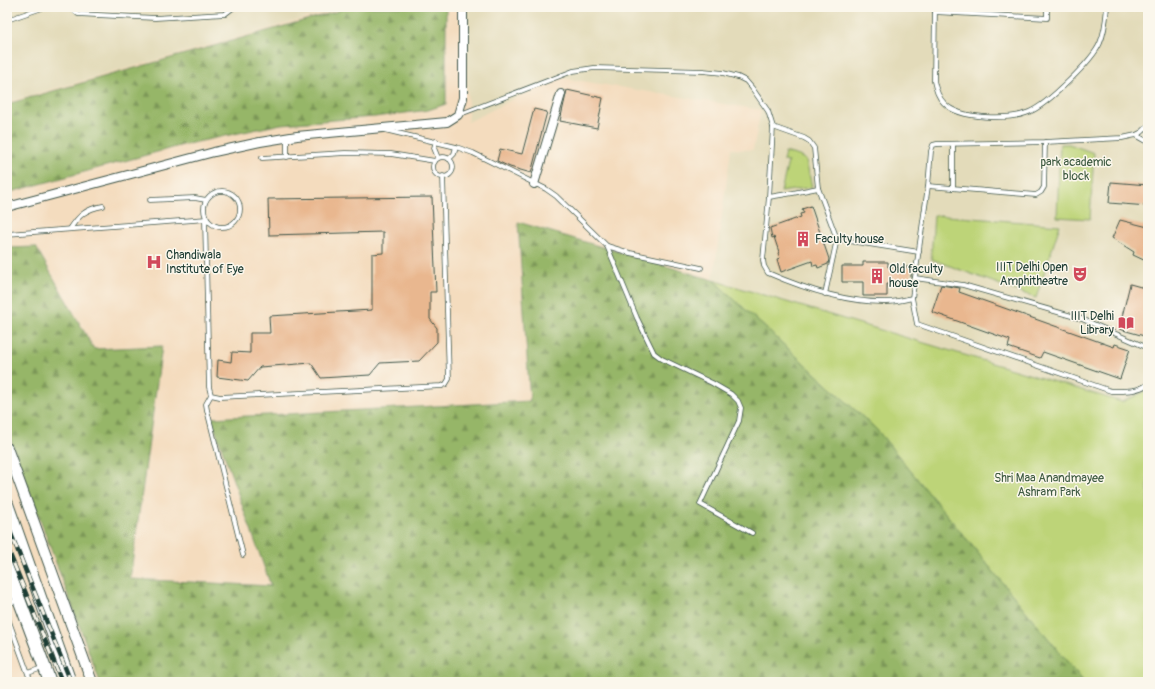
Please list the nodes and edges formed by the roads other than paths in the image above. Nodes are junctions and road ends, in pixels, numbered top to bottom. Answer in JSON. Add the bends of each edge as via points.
{"nodes":[{"id":1,"x":44,"y":7,"type":"edge"},
{"id":2,"x":70,"y":7,"type":"edge"},
{"id":3,"x":234,"y":7,"type":"edge"},
{"id":4,"x":464,"y":7,"type":"edge"},
{"id":5,"x":935,"y":7,"type":"edge"},
{"id":6,"x":1048,"y":7,"type":"edge"},
{"id":7,"x":1107,"y":7,"type":"edge"},
{"id":8,"x":935,"y":12,"type":"junction"},
{"id":9,"x":7,"y":20,"type":"edge"},
{"id":10,"x":561,"y":94,"type":"dead end"},
{"id":11,"x":458,"y":115,"type":"junction"},
{"id":12,"x":1148,"y":126,"type":"edge"},
{"id":13,"x":773,"y":127,"type":"junction"},
{"id":14,"x":377,"y":129,"type":"junction"},
{"id":15,"x":1136,"y":135,"type":"junction"},
{"id":16,"x":287,"y":138,"type":"junction"},
{"id":17,"x":436,"y":141,"type":"junction"},
{"id":18,"x":1045,"y":142,"type":"junction"},
{"id":19,"x":1148,"y":142,"type":"edge"},
{"id":20,"x":953,"y":144,"type":"junction"},
{"id":21,"x":456,"y":146,"type":"junction"},
{"id":22,"x":288,"y":157,"type":"junction"},
{"id":23,"x":262,"y":158,"type":"dead end"},
{"id":24,"x":449,"y":159,"type":"junction"},
{"id":25,"x":436,"y":160,"type":"junction"},
{"id":26,"x":443,"y":176,"type":"junction"},
{"id":27,"x":534,"y":184,"type":"junction"},
{"id":28,"x":928,"y":186,"type":"junction"},
{"id":29,"x":818,"y":188,"type":"junction"},
{"id":30,"x":953,"y":188,"type":"junction"},
{"id":31,"x":769,"y":196,"type":"junction"},
{"id":32,"x":150,"y":200,"type":"dead end"},
{"id":33,"x":206,"y":200,"type":"junction"},
{"id":34,"x":103,"y":206,"type":"dead end"},
{"id":35,"x":7,"y":207,"type":"edge"},
{"id":36,"x":206,"y":219,"type":"junction"},
{"id":37,"x":70,"y":229,"type":"junction"},
{"id":38,"x":7,"y":234,"type":"edge"},
{"id":39,"x":837,"y":239,"type":"junction"},
{"id":40,"x":607,"y":246,"type":"junction"},
{"id":41,"x":919,"y":252,"type":"junction"},
{"id":42,"x":701,"y":268,"type":"dead end"},
{"id":43,"x":915,"y":278,"type":"junction"},
{"id":44,"x":825,"y":294,"type":"junction"},
{"id":45,"x":912,"y":298,"type":"junction"},
{"id":46,"x":1148,"y":348,"type":"edge"},
{"id":47,"x":1148,"y":384,"type":"edge"},
{"id":48,"x":211,"y":395,"type":"junction"},
{"id":49,"x":7,"y":448,"type":"edge"},
{"id":50,"x":7,"y":504,"type":"edge"},
{"id":51,"x":752,"y":533,"type":"dead end"},
{"id":52,"x":243,"y":555,"type":"dead end"},
{"id":53,"x":7,"y":567,"type":"edge"},
{"id":54,"x":19,"y":600,"type":"junction"},
{"id":55,"x":7,"y":604,"type":"edge"},
{"id":56,"x":7,"y":616,"type":"edge"},
{"id":57,"x":45,"y":667,"type":"junction"},
{"id":58,"x":28,"y":673,"type":"junction"},
{"id":59,"x":31,"y":682,"type":"edge"},
{"id":60,"x":50,"y":682,"type":"edge"},
{"id":61,"x":70,"y":682,"type":"edge"},
{"id":62,"x":92,"y":682,"type":"edge"}],
"edges":[{"from":1,"to":9,"type":"lane"},
{"from":2,"to":3,"type":"lane","via":[[78,14],[155,18],[225,14]]},
{"from":4,"to":11,"type":"street","via":[[463,98]]},
{"from":5,"to":8,"type":"lane"},
{"from":6,"to":8,"type":"lane","via":[[1047,18]]},
{"from":7,"to":8,"type":"lane","via":[[1100,43],[1086,63],[1041,105],[1017,116],[961,113],[945,104],[937,93],[934,81]]},
{"from":10,"to":27,"type":"street"},
{"from":11,"to":13,"type":"lane","via":[[573,70],[702,70],[723,73],[746,81],[768,111]]},
{"from":11,"to":14,"type":"street","via":[[447,122]]},
{"from":12,"to":15,"type":"lane"},
{"from":13,"to":29,"type":"lane","via":[[804,138],[812,144]]},
{"from":13,"to":31,"type":"lane"},
{"from":14,"to":16,"type":"street"},
{"from":14,"to":17,"type":"lane"},
{"from":15,"to":18,"type":"lane"},
{"from":15,"to":19,"type":"lane"},
{"from":16,"to":22,"type":"lane"},
{"from":16,"to":35,"type":"street","via":[[214,152]]},
{"from":17,"to":21,"type":"lane"},
{"from":17,"to":25,"type":"lane"},
{"from":18,"to":20,"type":"lane"},
{"from":18,"to":30,"type":"lane","via":[[1044,187],[1036,195]]},
{"from":20,"to":28,"type":"lane","via":[[937,144],[932,148]]},
{"from":20,"to":30,"type":"lane"},
{"from":21,"to":24,"type":"lane","via":[[454,154]]},
{"from":21,"to":27,"type":"lane"},
{"from":22,"to":23,"type":"lane"},
{"from":22,"to":25,"type":"lane","via":[[345,153],[391,154]]},
{"from":24,"to":25,"type":"lane","via":[[443,157]]},
{"from":24,"to":26,"type":"lane","via":[[452,170]]},
{"from":25,"to":26,"type":"lane","via":[[434,170]]},
{"from":26,"to":48,"type":"lane","via":[[449,379],[446,384],[310,393],[214,397]]},
{"from":27,"to":40,"type":"lane","via":[[556,196]]},
{"from":28,"to":30,"type":"lane"},
{"from":28,"to":41,"type":"lane"},
{"from":29,"to":31,"type":"lane"},
{"from":29,"to":39,"type":"lane"},
{"from":31,"to":44,"type":"lane","via":[[763,260],[766,270],[768,273]]},
{"from":32,"to":33,"type":"lane"},
{"from":33,"to":36,"type":"lane"},
{"from":33,"to":36,"type":"lane","via":[[214,192],[226,191],[236,197],[240,208],[237,220],[227,226],[220,227]]},
{"from":34,"to":37,"type":"lane","via":[[85,212],[77,218]]},
{"from":36,"to":37,"type":"lane"},
{"from":36,"to":48,"type":"lane"},
{"from":37,"to":38,"type":"lane"},
{"from":39,"to":41,"type":"lane"},
{"from":39,"to":44,"type":"lane"},
{"from":40,"to":42,"type":"lane","via":[[662,261]]},
{"from":40,"to":51,"type":"lane","via":[[654,353],[722,388],[738,401],[741,408],[739,421],[700,504]]},
{"from":41,"to":43,"type":"lane"},
{"from":43,"to":45,"type":"lane"},
{"from":43,"to":46,"type":"lane","via":[[962,285],[1082,319]]},
{"from":44,"to":45,"type":"lane","via":[[863,301],[888,302]]},
{"from":45,"to":47,"type":"lane","via":[[917,324],[1111,391],[1132,391]]},
{"from":48,"to":52,"type":"lane","via":[[206,404],[207,410]]},
{"from":49,"to":62,"type":"street"},
{"from":50,"to":61,"type":"main road"},
{"from":53,"to":54,"type":"main road"},
{"from":54,"to":55,"type":"lane"},
{"from":54,"to":57,"type":"main road"},
{"from":56,"to":58,"type":"lane"},
{"from":57,"to":58,"type":"lane"},
{"from":57,"to":60,"type":"main road"},
{"from":58,"to":59,"type":"lane"}]}
